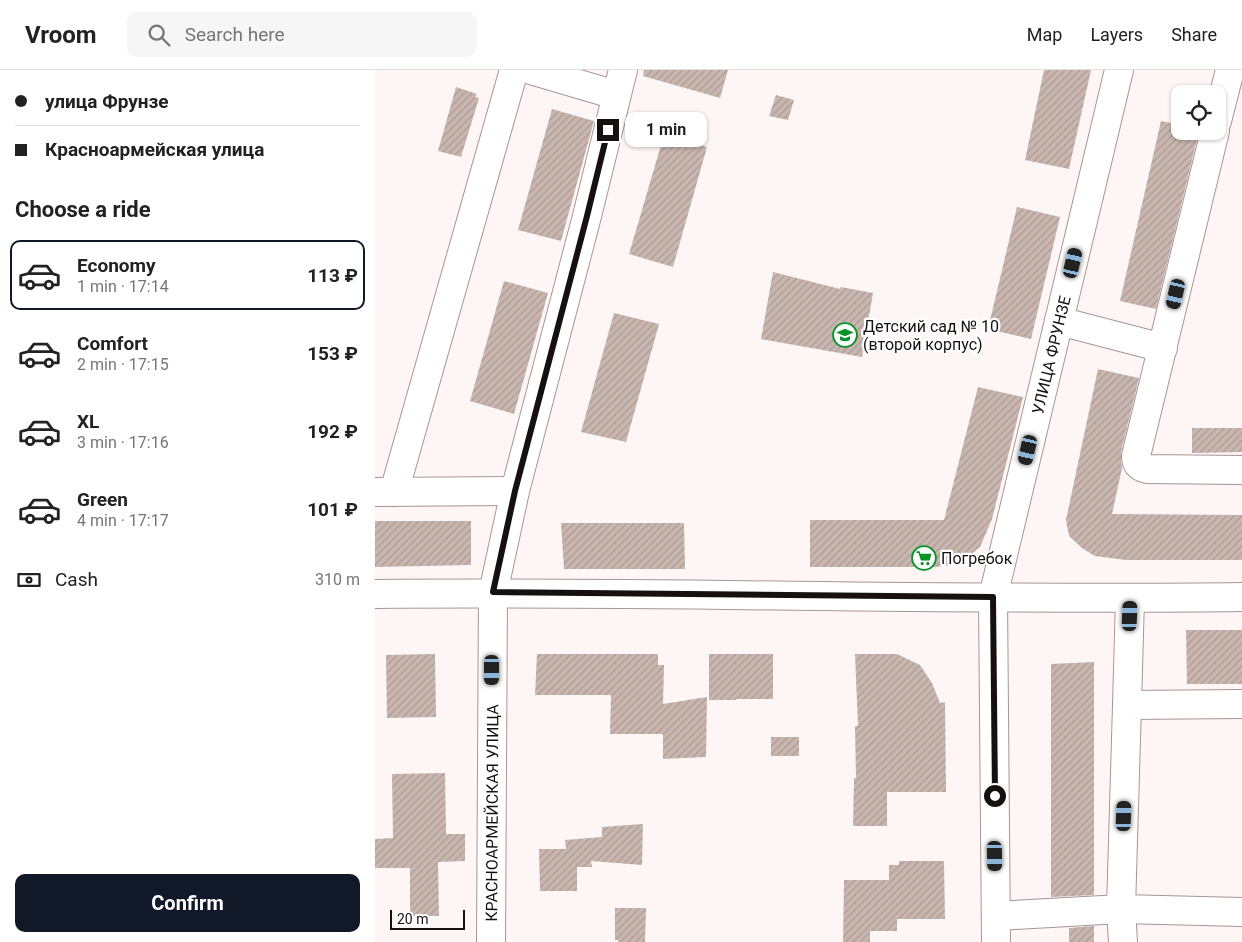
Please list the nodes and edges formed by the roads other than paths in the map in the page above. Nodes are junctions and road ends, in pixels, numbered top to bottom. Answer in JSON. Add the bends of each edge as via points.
{"nodes":[{"id":1,"x":514,"y":70,"type":"edge"},
{"id":2,"x":531,"y":70,"type":"edge"},
{"id":3,"x":1119,"y":70,"type":"edge"},
{"id":4,"x":1230,"y":70,"type":"edge"},
{"id":5,"x":620,"y":83,"type":"edge"},
{"id":6,"x":1227,"y":112,"type":"edge"},
{"id":7,"x":1213,"y":140,"type":"edge"},
{"id":8,"x":1059,"y":321,"type":"junction"},
{"id":9,"x":1163,"y":348,"type":"junction"},
{"id":10,"x":1242,"y":470,"type":"edge"},
{"id":11,"x":515,"y":491,"type":"junction"},
{"id":12,"x":385,"y":492,"type":"edge"},
{"id":13,"x":493,"y":592,"type":"junction"},
{"id":14,"x":375,"y":594,"type":"edge"},
{"id":15,"x":993,"y":597,"type":"junction"},
{"id":16,"x":1242,"y":597,"type":"edge"},
{"id":17,"x":1130,"y":598,"type":"junction"},
{"id":18,"x":1242,"y":704,"type":"edge"},
{"id":19,"x":1127,"y":705,"type":"junction"},
{"id":20,"x":1121,"y":909,"type":"junction"},
{"id":21,"x":1242,"y":912,"type":"edge"},
{"id":22,"x":996,"y":929,"type":"edge"},
{"id":23,"x":491,"y":942,"type":"edge"},
{"id":24,"x":1123,"y":942,"type":"edge"}],
"edges":[{"from":1,"to":12,"type":"street"},
{"from":2,"to":5,"type":"street"},
{"from":3,"to":8,"type":"street","name":"УЛИЦА ФРУНЗЕ"},
{"from":4,"to":6,"type":"street"},
{"from":5,"to":11,"type":"street","name":"КРАСНОАРМЕЙСКАЯ УЛИЦА"},
{"from":7,"to":9,"type":"street"},
{"from":8,"to":9,"type":"street"},
{"from":8,"to":15,"type":"street","name":"УЛИЦА ФРУНЗЕ"},
{"from":9,"to":10,"type":"street","via":[[1137,456],[1139,465],[1147,469]]},
{"from":11,"to":12,"type":"street"},
{"from":11,"to":13,"type":"street","name":"КРАСНОАРМЕЙСКАЯ УЛИЦА"},
{"from":13,"to":14,"type":"street"},
{"from":13,"to":15,"type":"street"},
{"from":13,"to":23,"type":"street","name":"КРАСНОАРМЕЙСКАЯ УЛИЦА"},
{"from":15,"to":17,"type":"street"},
{"from":15,"to":22,"type":"street","name":"УЛИЦА ФРУНЗЕ"},
{"from":16,"to":17,"type":"street"},
{"from":17,"to":19,"type":"street"},
{"from":18,"to":19,"type":"street"},
{"from":19,"to":20,"type":"street"},
{"from":20,"to":21,"type":"street"},
{"from":20,"to":22,"type":"street"},
{"from":20,"to":24,"type":"street"}]}
